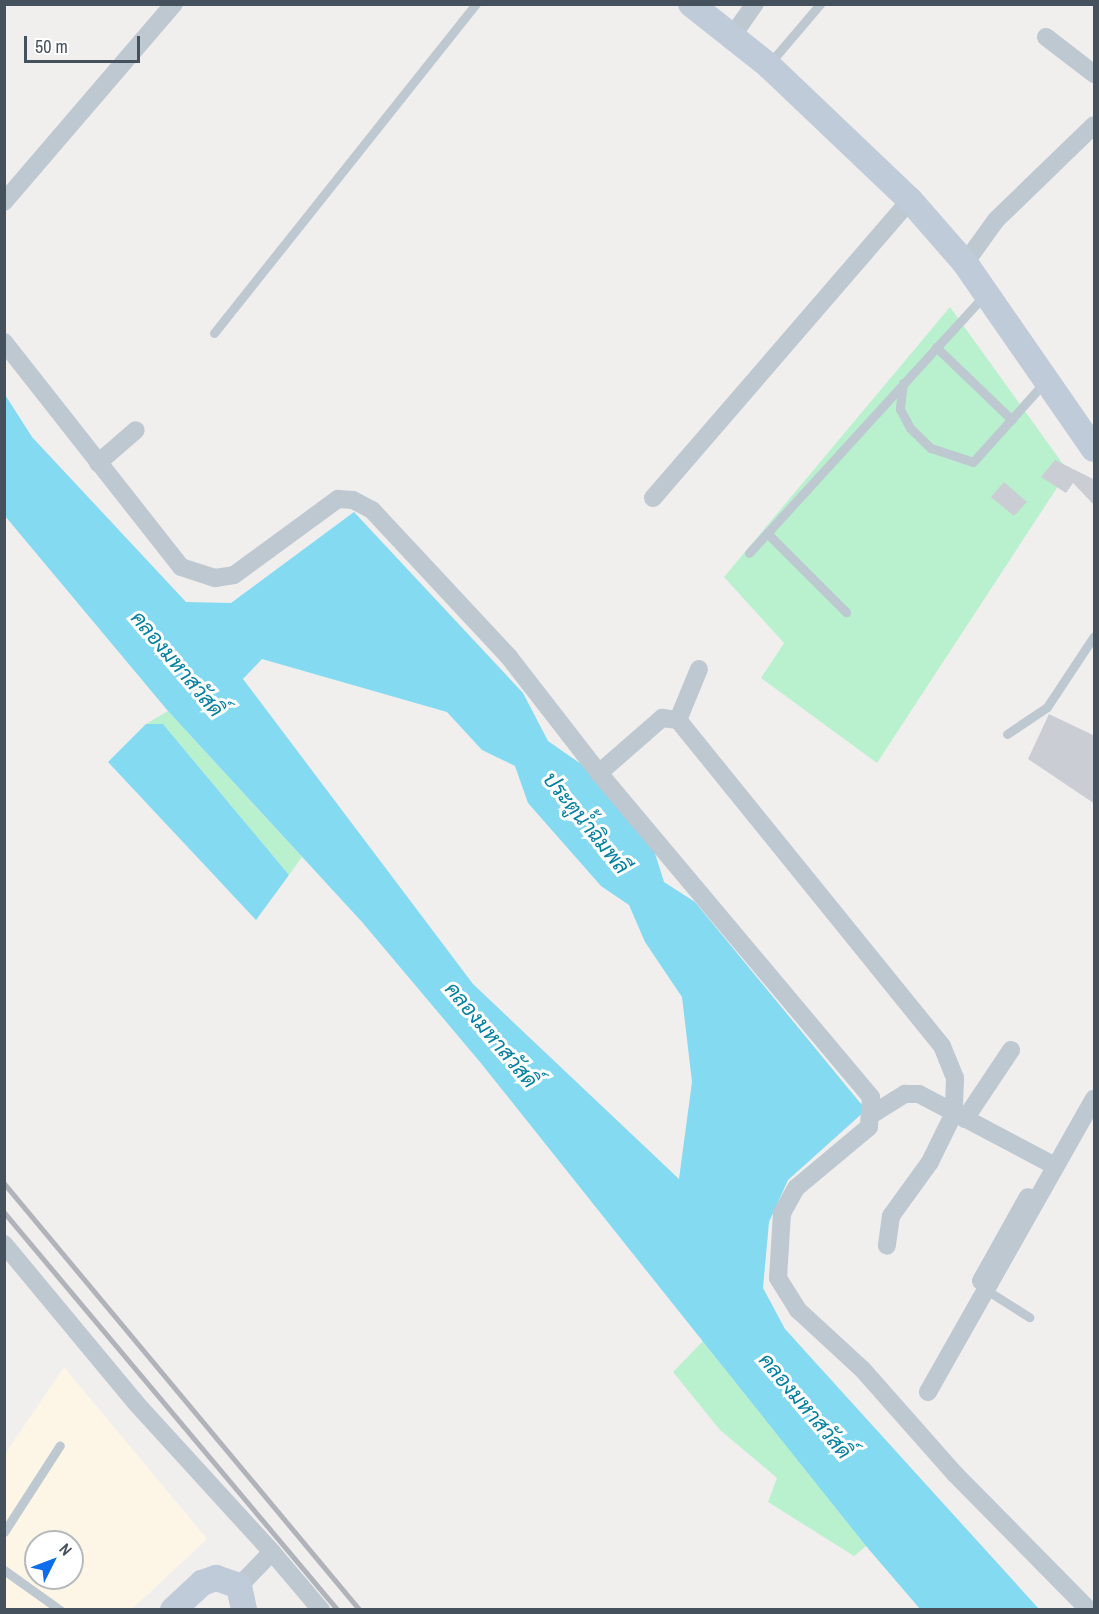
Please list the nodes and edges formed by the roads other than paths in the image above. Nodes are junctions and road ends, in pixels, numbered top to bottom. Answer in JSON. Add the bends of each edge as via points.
{"nodes":[{"id":1,"x":174,"y":4,"type":"edge"},
{"id":2,"x":476,"y":4,"type":"edge"},
{"id":3,"x":691,"y":4,"type":"edge"},
{"id":4,"x":755,"y":4,"type":"edge"},
{"id":5,"x":820,"y":4,"type":"edge"},
{"id":6,"x":733,"y":35,"type":"junction"},
{"id":7,"x":1046,"y":37,"type":"dead end"},
{"id":8,"x":768,"y":66,"type":"junction"},
{"id":9,"x":1095,"y":74,"type":"edge"},
{"id":10,"x":1095,"y":125,"type":"edge"},
{"id":11,"x":910,"y":200,"type":"junction"},
{"id":12,"x":4,"y":202,"type":"edge"},
{"id":13,"x":965,"y":263,"type":"junction"},
{"id":14,"x":986,"y":293,"type":"junction"},
{"id":15,"x":214,"y":333,"type":"dead end"},
{"id":16,"x":4,"y":342,"type":"edge"},
{"id":17,"x":936,"y":347,"type":"junction"},
{"id":18,"x":1044,"y":382,"type":"junction"},
{"id":19,"x":903,"y":383,"type":"junction"},
{"id":20,"x":1012,"y":420,"type":"junction"},
{"id":21,"x":136,"y":430,"type":"dead end"},
{"id":22,"x":1095,"y":449,"type":"edge"},
{"id":23,"x":98,"y":463,"type":"junction"},
{"id":24,"x":653,"y":498,"type":"dead end"},
{"id":25,"x":767,"y":533,"type":"junction"},
{"id":26,"x":749,"y":553,"type":"dead end"},
{"id":27,"x":846,"y":612,"type":"dead end"},
{"id":28,"x":1095,"y":636,"type":"edge"},
{"id":29,"x":699,"y":669,"type":"dead end"},
{"id":30,"x":678,"y":720,"type":"junction"},
{"id":31,"x":1007,"y":734,"type":"dead end"},
{"id":32,"x":599,"y":773,"type":"junction"},
{"id":33,"x":1011,"y":1050,"type":"dead end"},
{"id":34,"x":1095,"y":1099,"type":"edge"},
{"id":35,"x":871,"y":1115,"type":"junction"},
{"id":36,"x":960,"y":1116,"type":"junction"},
{"id":37,"x":1050,"y":1164,"type":"junction"},
{"id":38,"x":4,"y":1244,"type":"edge"},
{"id":39,"x":887,"y":1246,"type":"dead end"},
{"id":40,"x":988,"y":1291,"type":"junction"},
{"id":41,"x":961,"y":1316,"type":"dead end"},
{"id":42,"x":1029,"y":1317,"type":"dead end"},
{"id":43,"x":928,"y":1392,"type":"dead end"},
{"id":44,"x":60,"y":1446,"type":"dead end"},
{"id":45,"x":4,"y":1532,"type":"edge"},
{"id":46,"x":272,"y":1551,"type":"junction"},
{"id":47,"x":4,"y":1570,"type":"edge"},
{"id":48,"x":241,"y":1598,"type":"edge"},
{"id":49,"x":60,"y":1610,"type":"edge"},
{"id":50,"x":174,"y":1610,"type":"edge"},
{"id":51,"x":321,"y":1610,"type":"edge"},
{"id":52,"x":1089,"y":1610,"type":"edge"}],
"edges":[{"from":1,"to":12,"type":"street"},
{"from":2,"to":15,"type":"lane"},
{"from":3,"to":6,"type":"street"},
{"from":4,"to":6,"type":"street"},
{"from":5,"to":8,"type":"lane"},
{"from":6,"to":8,"type":"street"},
{"from":7,"to":9,"type":"street"},
{"from":8,"to":11,"type":"street"},
{"from":10,"to":13,"type":"street","via":[[996,220]]},
{"from":11,"to":13,"type":"street"},
{"from":11,"to":24,"type":"street"},
{"from":13,"to":14,"type":"street"},
{"from":14,"to":17,"type":"lane"},
{"from":14,"to":18,"type":"street"},
{"from":16,"to":23,"type":"street"},
{"from":17,"to":19,"type":"lane"},
{"from":17,"to":20,"type":"lane"},
{"from":18,"to":20,"type":"lane"},
{"from":18,"to":22,"type":"street"},
{"from":19,"to":20,"type":"lane","via":[[900,409],[910,428],[931,448],[960,461],[973,462],[985,454]]},
{"from":19,"to":25,"type":"lane"},
{"from":21,"to":23,"type":"street"},
{"from":23,"to":32,"type":"street","via":[[182,567],[215,578],[253,562],[338,499],[372,510],[509,657]]},
{"from":25,"to":26,"type":"lane"},
{"from":25,"to":27,"type":"lane"},
{"from":28,"to":31,"type":"lane","via":[[1047,707]]},
{"from":29,"to":30,"type":"street"},
{"from":30,"to":32,"type":"street","via":[[662,718]]},
{"from":30,"to":36,"type":"street","via":[[942,1046],[955,1078]]},
{"from":32,"to":35,"type":"street","via":[[813,1021],[871,1097]]},
{"from":33,"to":36,"type":"street"},
{"from":34,"to":37,"type":"street"},
{"from":35,"to":36,"type":"street","via":[[905,1094],[938,1100]]},
{"from":35,"to":52,"type":"street","via":[[856,1141],[796,1188],[782,1213],[778,1278],[798,1310],[863,1370],[956,1474]]},
{"from":36,"to":37,"type":"street"},
{"from":36,"to":39,"type":"street","via":[[891,1216]]},
{"from":37,"to":40,"type":"street"},
{"from":37,"to":41,"type":"street"},
{"from":38,"to":46,"type":"street","via":[[135,1402]]},
{"from":40,"to":42,"type":"lane"},
{"from":40,"to":43,"type":"street"},
{"from":44,"to":45,"type":"lane"},
{"from":46,"to":48,"type":"street"},
{"from":46,"to":51,"type":"street"},
{"from":47,"to":49,"type":"lane"},
{"from":48,"to":50,"type":"street","via":[[216,1578],[202,1583]]}]}
